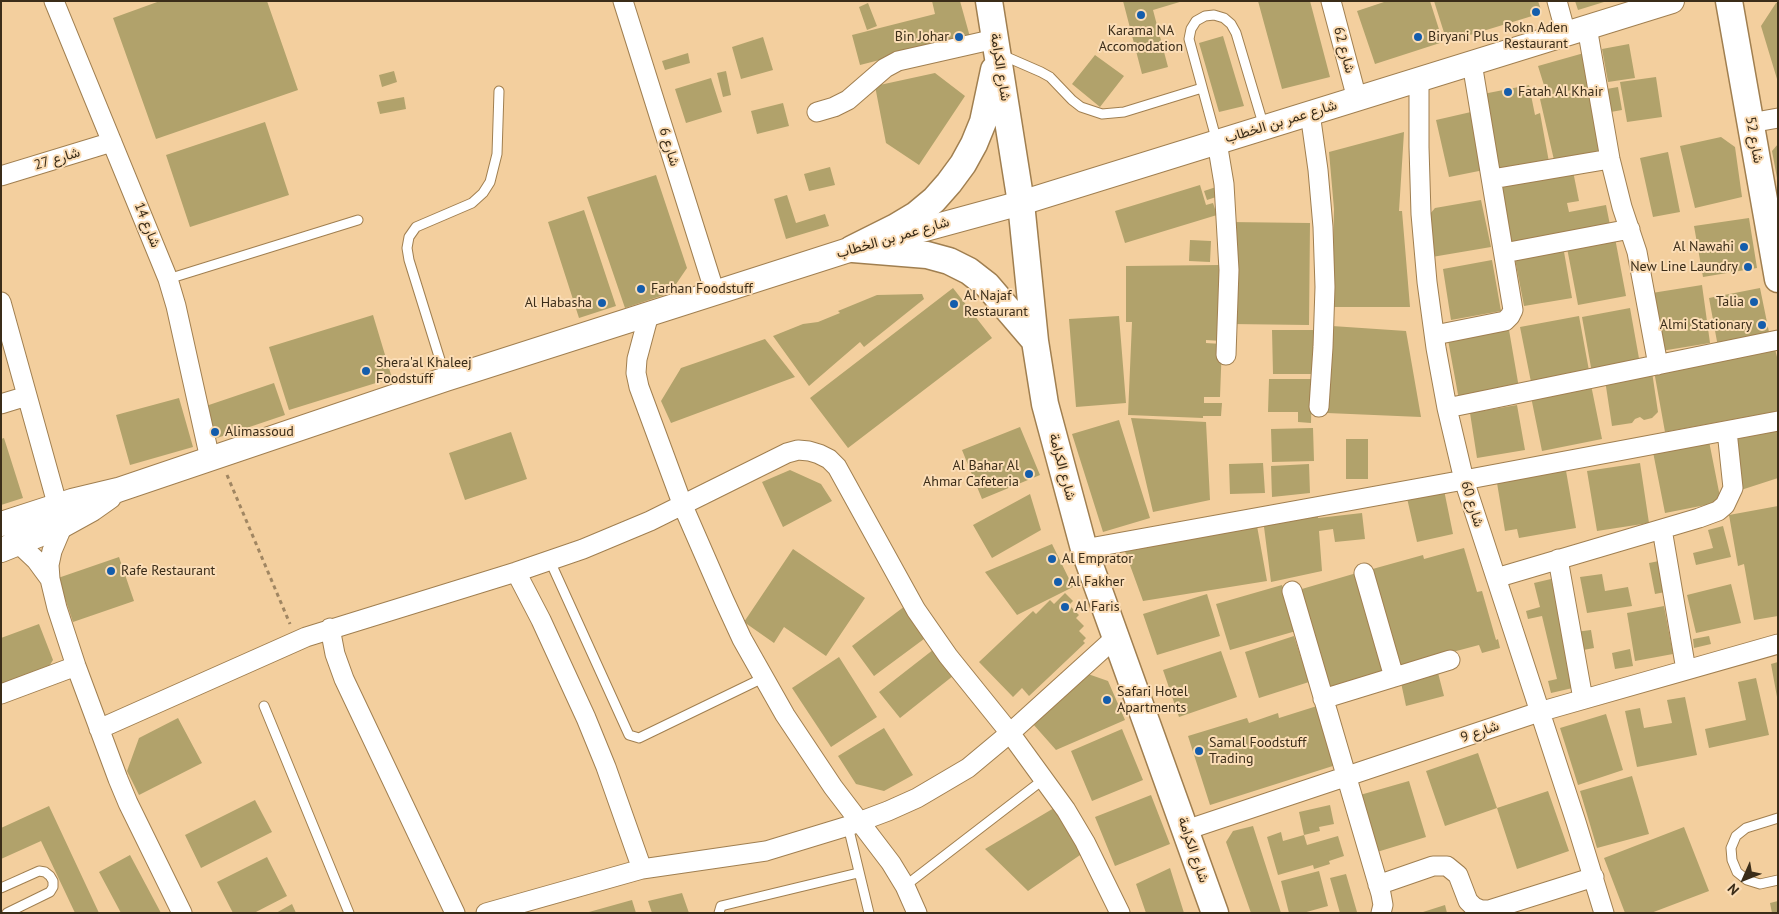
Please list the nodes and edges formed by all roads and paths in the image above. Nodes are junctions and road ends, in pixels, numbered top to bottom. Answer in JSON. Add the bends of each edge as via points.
{"nodes":[{"id":1,"x":623,"y":1,"type":"edge"},
{"id":2,"x":989,"y":1,"type":"edge"},
{"id":3,"x":1331,"y":1,"type":"edge"},
{"id":4,"x":1558,"y":1,"type":"edge"},
{"id":5,"x":1672,"y":1,"type":"edge"},
{"id":6,"x":1729,"y":1,"type":"edge"},
{"id":7,"x":56,"y":2,"type":"edge"},
{"id":8,"x":1577,"y":31,"type":"junction"},
{"id":9,"x":996,"y":46,"type":"junction"},
{"id":10,"x":1472,"y":63,"type":"junction"},
{"id":11,"x":1419,"y":79,"type":"junction"},
{"id":12,"x":1202,"y":88,"type":"junction"},
{"id":13,"x":499,"y":91,"type":"dead end"},
{"id":14,"x":1357,"y":99,"type":"junction"},
{"id":15,"x":817,"y":112,"type":"dead end"},
{"id":16,"x":1310,"y":113,"type":"junction"},
{"id":17,"x":1778,"y":118,"type":"edge"},
{"id":18,"x":1750,"y":123,"type":"junction"},
{"id":19,"x":1264,"y":128,"type":"junction"},
{"id":20,"x":112,"y":142,"type":"junction"},
{"id":21,"x":1217,"y":142,"type":"junction"},
{"id":22,"x":1610,"y":159,"type":"junction"},
{"id":23,"x":1,"y":176,"type":"edge"},
{"id":24,"x":1492,"y":178,"type":"junction"},
{"id":25,"x":1021,"y":203,"type":"junction"},
{"id":26,"x":358,"y":220,"type":"dead end"},
{"id":27,"x":1630,"y":229,"type":"junction"},
{"id":28,"x":852,"y":249,"type":"junction"},
{"id":29,"x":1504,"y":253,"type":"junction"},
{"id":30,"x":1777,"y":270,"type":"edge"},
{"id":31,"x":168,"y":280,"type":"junction"},
{"id":32,"x":715,"y":293,"type":"junction"},
{"id":33,"x":1,"y":302,"type":"edge"},
{"id":34,"x":649,"y":314,"type":"junction"},
{"id":35,"x":1434,"y":335,"type":"junction"},
{"id":36,"x":1778,"y":340,"type":"edge"},
{"id":37,"x":1034,"y":341,"type":"junction"},
{"id":38,"x":1226,"y":355,"type":"dead end"},
{"id":39,"x":1658,"y":365,"type":"junction"},
{"id":40,"x":446,"y":379,"type":"junction"},
{"id":41,"x":27,"y":396,"type":"junction"},
{"id":42,"x":1,"y":404,"type":"edge"},
{"id":43,"x":1319,"y":407,"type":"dead end"},
{"id":44,"x":1447,"y":408,"type":"junction"},
{"id":45,"x":1778,"y":421,"type":"edge"},
{"id":46,"x":1727,"y":431,"type":"junction"},
{"id":47,"x":214,"y":458,"type":"junction"},
{"id":48,"x":1464,"y":480,"type":"junction"},
{"id":49,"x":683,"y":506,"type":"junction"},
{"id":50,"x":60,"y":515,"type":"junction"},
{"id":51,"x":1,"y":524,"type":"edge"},
{"id":52,"x":1662,"y":529,"type":"junction"},
{"id":53,"x":10,"y":547,"type":"edge"},
{"id":54,"x":1084,"y":549,"type":"junction"},
{"id":55,"x":1558,"y":560,"type":"junction"},
{"id":56,"x":550,"y":561,"type":"junction"},
{"id":57,"x":516,"y":572,"type":"junction"},
{"id":58,"x":1364,"y":573,"type":"dead end"},
{"id":59,"x":1496,"y":578,"type":"junction"},
{"id":60,"x":50,"y":579,"type":"junction"},
{"id":61,"x":1292,"y":591,"type":"dead end"},
{"id":62,"x":330,"y":628,"type":"junction"},
{"id":63,"x":1116,"y":637,"type":"junction"},
{"id":64,"x":297,"y":640,"type":"junction"},
{"id":65,"x":1778,"y":644,"type":"edge"},
{"id":66,"x":1450,"y":660,"type":"dead end"},
{"id":67,"x":76,"y":666,"type":"junction"},
{"id":68,"x":1686,"y":670,"type":"junction"},
{"id":69,"x":1394,"y":677,"type":"junction"},
{"id":70,"x":763,"y":678,"type":"junction"},
{"id":71,"x":1,"y":694,"type":"edge"},
{"id":72,"x":1323,"y":699,"type":"junction"},
{"id":73,"x":1583,"y":699,"type":"junction"},
{"id":74,"x":264,"y":706,"type":"dead end"},
{"id":75,"x":1539,"y":712,"type":"junction"},
{"id":76,"x":99,"y":729,"type":"junction"},
{"id":77,"x":1010,"y":733,"type":"junction"},
{"id":78,"x":1346,"y":777,"type":"junction"},
{"id":79,"x":1044,"y":779,"type":"junction"},
{"id":80,"x":1778,"y":818,"type":"edge"},
{"id":81,"x":854,"y":824,"type":"junction"},
{"id":82,"x":1186,"y":830,"type":"junction"},
{"id":83,"x":642,"y":869,"type":"junction"},
{"id":84,"x":858,"y":873,"type":"junction"},
{"id":85,"x":1594,"y":877,"type":"junction"},
{"id":86,"x":1778,"y":880,"type":"edge"},
{"id":87,"x":1378,"y":885,"type":"junction"},
{"id":88,"x":905,"y":886,"type":"junction"},
{"id":89,"x":1,"y":888,"type":"edge"},
{"id":90,"x":6,"y":913,"type":"edge"},
{"id":91,"x":182,"y":913,"type":"edge"},
{"id":92,"x":349,"y":913,"type":"edge"},
{"id":93,"x":455,"y":913,"type":"edge"},
{"id":94,"x":486,"y":913,"type":"edge"},
{"id":95,"x":718,"y":913,"type":"edge"},
{"id":96,"x":869,"y":913,"type":"edge"},
{"id":97,"x":917,"y":913,"type":"edge"},
{"id":98,"x":1120,"y":913,"type":"edge"},
{"id":99,"x":1215,"y":913,"type":"edge"},
{"id":100,"x":1381,"y":913,"type":"edge"},
{"id":101,"x":1604,"y":913,"type":"edge"}],
"edges":[{"from":1,"to":32,"type":"street","name":"شارع 6"},
{"from":2,"to":9,"type":"main road","name":"شارع الكرامة"},
{"from":3,"to":14,"type":"street","name":"شارع 62"},
{"from":4,"to":8,"type":"street"},
{"from":5,"to":8,"type":"street","name":"شارع عمر بن الخطاب"},
{"from":6,"to":18,"type":"main road","name":"شارع 52"},
{"from":7,"to":20,"type":"street","name":"شارع 14"},
{"from":8,"to":10,"type":"street","name":"شارع عمر بن الخطاب"},
{"from":8,"to":22,"type":"street"},
{"from":9,"to":12,"type":"lane","via":[[1050,77],[1081,107],[1102,114],[1124,112]]},
{"from":9,"to":15,"type":"street","via":[[898,61],[848,100]]},
{"from":9,"to":25,"type":"main road","name":"شارع الكرامة"},
{"from":9,"to":28,"type":"main road","via":[[982,122],[974,144],[954,177],[916,215]]},
{"from":10,"to":11,"type":"street","name":"شارع عمر بن الخطاب"},
{"from":10,"to":24,"type":"street"},
{"from":11,"to":14,"type":"street","name":"شارع عمر بن الخطاب"},
{"from":11,"to":35,"type":"street","name":"شارع 60","via":[[1421,214]]},
{"from":12,"to":19,"type":"lane","via":[[1188,39],[1196,21],[1214,15],[1224,18],[1236,32]]},
{"from":12,"to":21,"type":"lane"},
{"from":13,"to":40,"type":"lane","via":[[497,154],[490,182],[483,194],[472,203],[416,227],[409,236],[409,260]]},
{"from":14,"to":16,"type":"street","name":"شارع عمر بن الخطاب"},
{"from":16,"to":19,"type":"street","name":"شارع عمر بن الخطاب"},
{"from":16,"to":43,"type":"street","via":[[1323,228],[1323,347]]},
{"from":17,"to":18,"type":"street"},
{"from":18,"to":30,"type":"main road","name":"شارع 52"},
{"from":19,"to":21,"type":"street","name":"شارع عمر بن الخطاب"},
{"from":20,"to":23,"type":"street","name":"شارع 27"},
{"from":20,"to":31,"type":"street","name":"شارع 14"},
{"from":21,"to":25,"type":"street","name":"شارع عمر بن الخطاب"},
{"from":21,"to":38,"type":"street","via":[[1226,210],[1229,270]]},
{"from":22,"to":24,"type":"street"},
{"from":22,"to":27,"type":"street"},
{"from":24,"to":29,"type":"street"},
{"from":25,"to":28,"type":"street","name":"شارع عمر بن الخطاب"},
{"from":25,"to":37,"type":"main road","name":"شارع الكرامة"},
{"from":26,"to":31,"type":"lane"},
{"from":27,"to":29,"type":"street"},
{"from":27,"to":39,"type":"street"},
{"from":28,"to":32,"type":"street","name":"شارع عمر بن الخطاب"},
{"from":28,"to":37,"type":"main road","via":[[927,255],[969,271],[987,285]]},
{"from":29,"to":35,"type":"street","via":[[1513,310],[1510,316],[1505,321]]},
{"from":31,"to":47,"type":"street","name":"شارع 14"},
{"from":32,"to":34,"type":"street","name":"شارع عمر بن الخطاب"},
{"from":33,"to":41,"type":"street"},
{"from":34,"to":40,"type":"street","name":"شارع عمر بن الخطاب"},
{"from":34,"to":49,"type":"street","via":[[637,359],[637,380]]},
{"from":35,"to":44,"type":"street","name":"شارع 60"},
{"from":36,"to":39,"type":"street"},
{"from":37,"to":54,"type":"main road","name":"شارع الكرامة","via":[[1045,404]]},
{"from":39,"to":44,"type":"street"},
{"from":40,"to":47,"type":"street","name":"شارع عمر بن الخطاب"},
{"from":41,"to":42,"type":"street"},
{"from":41,"to":50,"type":"street"},
{"from":44,"to":48,"type":"street","name":"شارع 60"},
{"from":45,"to":46,"type":"street"},
{"from":46,"to":48,"type":"street"},
{"from":46,"to":52,"type":"street","via":[[1733,488],[1725,504],[1708,516]]},
{"from":47,"to":50,"type":"street","name":"شارع عمر بن الخطاب","via":[[118,490],[87,496]]},
{"from":47,"to":64,"type":"path"},
{"from":48,"to":54,"type":"street"},
{"from":48,"to":59,"type":"street","name":"شارع 60"},
{"from":49,"to":56,"type":"street","via":[[617,536]]},
{"from":49,"to":70,"type":"street"},
{"from":49,"to":77,"type":"street","via":[[787,452],[809,451],[829,460],[837,467],[916,610],[948,656]]},
{"from":50,"to":51,"type":"street","name":"شارع عمر بن الخطاب"},
{"from":50,"to":53,"type":"street","name":"شارع عمر بن الخطاب"},
{"from":50,"to":60,"type":"street","via":[[49,565]]},
{"from":52,"to":55,"type":"street"},
{"from":52,"to":68,"type":"street"},
{"from":53,"to":60,"type":"street","via":[[36,560]]},
{"from":54,"to":63,"type":"main road","name":"شارع الكرامة"},
{"from":55,"to":59,"type":"street"},
{"from":55,"to":73,"type":"street"},
{"from":56,"to":57,"type":"street"},
{"from":56,"to":70,"type":"lane","via":[[629,735],[639,738]]},
{"from":57,"to":62,"type":"street"},
{"from":57,"to":83,"type":"street","via":[[586,718]]},
{"from":58,"to":69,"type":"street"},
{"from":59,"to":75,"type":"street","name":"شارع 60"},
{"from":60,"to":67,"type":"street"},
{"from":61,"to":72,"type":"street"},
{"from":62,"to":64,"type":"street"},
{"from":62,"to":93,"type":"street","via":[[344,679]]},
{"from":63,"to":77,"type":"street"},
{"from":63,"to":82,"type":"main road","name":"شارع الكرامة"},
{"from":64,"to":76,"type":"street"},
{"from":65,"to":68,"type":"street","name":"شارع 9"},
{"from":66,"to":69,"type":"street"},
{"from":67,"to":71,"type":"street"},
{"from":67,"to":76,"type":"street"},
{"from":68,"to":73,"type":"street","name":"شارع 9"},
{"from":69,"to":72,"type":"street"},
{"from":70,"to":81,"type":"street"},
{"from":72,"to":78,"type":"street"},
{"from":73,"to":75,"type":"street","name":"شارع 9"},
{"from":74,"to":92,"type":"lane"},
{"from":75,"to":78,"type":"street","name":"شارع 9"},
{"from":75,"to":85,"type":"street","name":"شارع 60"},
{"from":76,"to":91,"type":"street","via":[[128,803]]},
{"from":77,"to":79,"type":"street"},
{"from":77,"to":81,"type":"street","via":[[968,768],[945,782],[917,798]]},
{"from":78,"to":82,"type":"street","name":"شارع 9"},
{"from":78,"to":87,"type":"street"},
{"from":79,"to":88,"type":"lane"},
{"from":79,"to":98,"type":"street","via":[[1085,842]]},
{"from":80,"to":86,"type":"lane","via":[[1746,828],[1736,836],[1732,848],[1737,872],[1747,880],[1760,884]]},
{"from":81,"to":83,"type":"street","via":[[766,851]]},
{"from":81,"to":84,"type":"lane"},
{"from":81,"to":88,"type":"street","via":[[881,849]]},
{"from":82,"to":99,"type":"main road","name":"شارع الكرامة"},
{"from":83,"to":94,"type":"street"},
{"from":84,"to":95,"type":"lane","via":[[721,906]]},
{"from":84,"to":96,"type":"lane"},
{"from":85,"to":87,"type":"street","via":[[1489,910],[1481,910],[1468,902],[1458,875],[1447,866],[1433,866]]},
{"from":85,"to":101,"type":"street","name":"شارع 60"},
{"from":87,"to":100,"type":"street","via":[[1383,904]]},
{"from":88,"to":97,"type":"street"},
{"from":89,"to":90,"type":"lane","via":[[40,871],[46,872],[53,881],[50,892]]}]}
